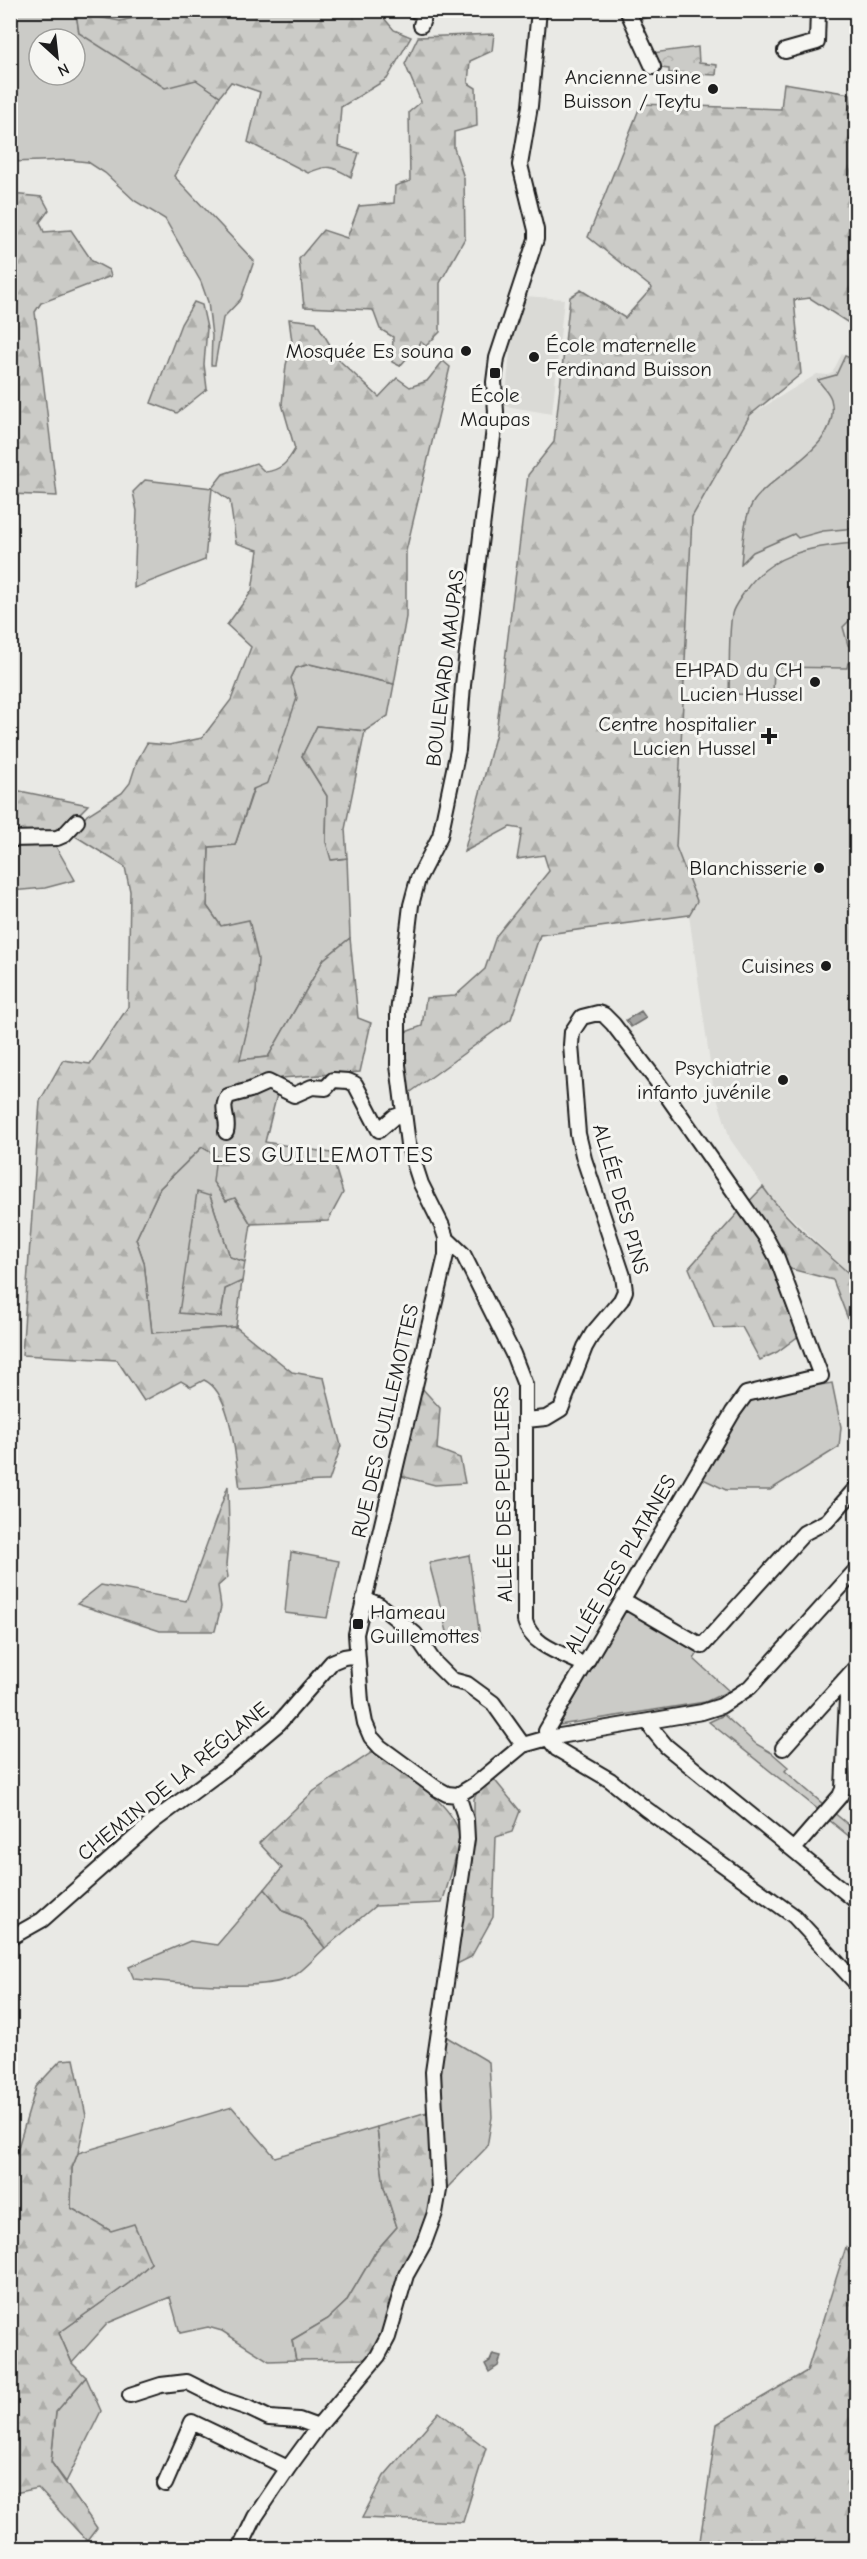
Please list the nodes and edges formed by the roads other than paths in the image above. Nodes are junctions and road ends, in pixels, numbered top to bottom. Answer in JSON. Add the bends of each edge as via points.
{"nodes":[{"id":1,"x":413,"y":10,"type":"edge"},
{"id":2,"x":539,"y":10,"type":"edge"},
{"id":3,"x":627,"y":10,"type":"edge"},
{"id":4,"x":818,"y":10,"type":"edge"},
{"id":5,"x":421,"y":25,"type":"dead end"},
{"id":6,"x":785,"y":51,"type":"dead end"},
{"id":7,"x":653,"y":67,"type":"dead end"},
{"id":8,"x":77,"y":821,"type":"dead end"},
{"id":9,"x":10,"y":839,"type":"edge"},
{"id":10,"x":398,"y":1013,"type":"joint"},
{"id":11,"x":403,"y":1114,"type":"junction"},
{"id":12,"x":226,"y":1132,"type":"dead end"},
{"id":13,"x":738,"y":1198,"type":"joint"},
{"id":14,"x":446,"y":1238,"type":"junction"},
{"id":15,"x":526,"y":1420,"type":"junction"},
{"id":16,"x":856,"y":1488,"type":"edge"},
{"id":17,"x":856,"y":1570,"type":"edge"},
{"id":18,"x":364,"y":1598,"type":"junction"},
{"id":19,"x":623,"y":1600,"type":"junction"},
{"id":20,"x":357,"y":1655,"type":"junction"},
{"id":21,"x":585,"y":1665,"type":"junction"},
{"id":22,"x":856,"y":1667,"type":"edge"},
{"id":23,"x":844,"y":1680,"type":"junction"},
{"id":24,"x":649,"y":1721,"type":"junction"},
{"id":25,"x":548,"y":1738,"type":"junction"},
{"id":26,"x":523,"y":1745,"type":"junction"},
{"id":27,"x":783,"y":1748,"type":"dead end"},
{"id":28,"x":458,"y":1795,"type":"junction"},
{"id":29,"x":794,"y":1850,"type":"junction"},
{"id":30,"x":856,"y":1901,"type":"edge"},
{"id":31,"x":10,"y":1938,"type":"edge"},
{"id":32,"x":856,"y":1983,"type":"edge"},
{"id":33,"x":130,"y":2395,"type":"dead end"},
{"id":34,"x":318,"y":2427,"type":"junction"},
{"id":35,"x":288,"y":2468,"type":"junction"},
{"id":36,"x":165,"y":2484,"type":"dead end"},
{"id":37,"x":240,"y":2548,"type":"edge"}],
"edges":[{"from":1,"to":5,"type":"street","via":[[425,13]]},
{"from":2,"to":10,"type":"street","name":"BOULEVARD MAUPAS","via":[[520,165],[536,239],[496,358],[496,412],[458,750],[440,836],[418,879],[411,906]]},
{"from":3,"to":7,"type":"street"},
{"from":4,"to":6,"type":"street","via":[[817,42]]},
{"from":8,"to":9,"type":"street","via":[[57,838]]},
{"from":10,"to":11,"type":"street","name":"RUE DES GUILLEMOTTES"},
{"from":11,"to":12,"type":"street","via":[[379,1130],[355,1084],[333,1080],[326,1088],[312,1087],[294,1095],[268,1082],[228,1096],[223,1107]]},
{"from":11,"to":14,"type":"street","name":"RUE DES GUILLEMOTTES","via":[[412,1161]]},
{"from":13,"to":15,"type":"street","name":"ALLÉE DES PINS","via":[[613,1024],[598,1013],[582,1017],[571,1045],[578,1134],[625,1291],[593,1332],[561,1409],[546,1418]]},
{"from":13,"to":19,"type":"street","name":"ALLÉE DES PLATANES","via":[[777,1258],[821,1376],[746,1394]]},
{"from":14,"to":15,"type":"street","name":"ALLÉE DES PEUPLIERS","via":[[463,1254],[516,1360],[525,1385]]},
{"from":14,"to":18,"type":"street","name":"RUE DES GUILLEMOTTES","via":[[444,1267]]},
{"from":15,"to":21,"type":"street","name":"ALLÉE DES PEUPLIERS","via":[[527,1630],[537,1641]]},
{"from":16,"to":19,"type":"street","via":[[827,1521],[804,1533],[702,1646]]},
{"from":17,"to":24,"type":"street","via":[[750,1687],[712,1709]]},
{"from":18,"to":20,"type":"street","name":"RUE DES GUILLEMOTTES","via":[[356,1634]]},
{"from":18,"to":26,"type":"street","via":[[415,1634],[452,1680],[467,1684],[493,1703]]},
{"from":19,"to":21,"type":"street","name":"ALLÉE DES PLATANES"},
{"from":20,"to":28,"type":"street","name":"RUE DES GUILLEMOTTES","via":[[361,1701],[371,1737],[436,1788]]},
{"from":20,"to":31,"type":"street","name":"CHEMIN DE LA RÉGLANE","via":[[332,1662],[279,1723],[228,1767],[155,1820],[42,1920]]},
{"from":21,"to":25,"type":"street","name":"ALLÉE DES PLATANES","via":[[546,1731]]},
{"from":22,"to":23,"type":"street"},
{"from":23,"to":27,"type":"street"},
{"from":23,"to":29,"type":"street","via":[[847,1698],[843,1789]]},
{"from":24,"to":25,"type":"street"},
{"from":24,"to":29,"type":"street","via":[[666,1746]]},
{"from":25,"to":26,"type":"street"},
{"from":25,"to":32,"type":"street","via":[[557,1749],[610,1780],[794,1916]]},
{"from":26,"to":28,"type":"street"},
{"from":28,"to":34,"type":"street","via":[[467,1839],[433,2072],[438,2203],[424,2243],[406,2275],[383,2347]]},
{"from":29,"to":30,"type":"street"},
{"from":33,"to":34,"type":"street","via":[[187,2382],[269,2418],[298,2420]]},
{"from":34,"to":35,"type":"street"},
{"from":35,"to":36,"type":"street","via":[[192,2422]]},
{"from":35,"to":37,"type":"street","via":[[255,2517]]}]}
